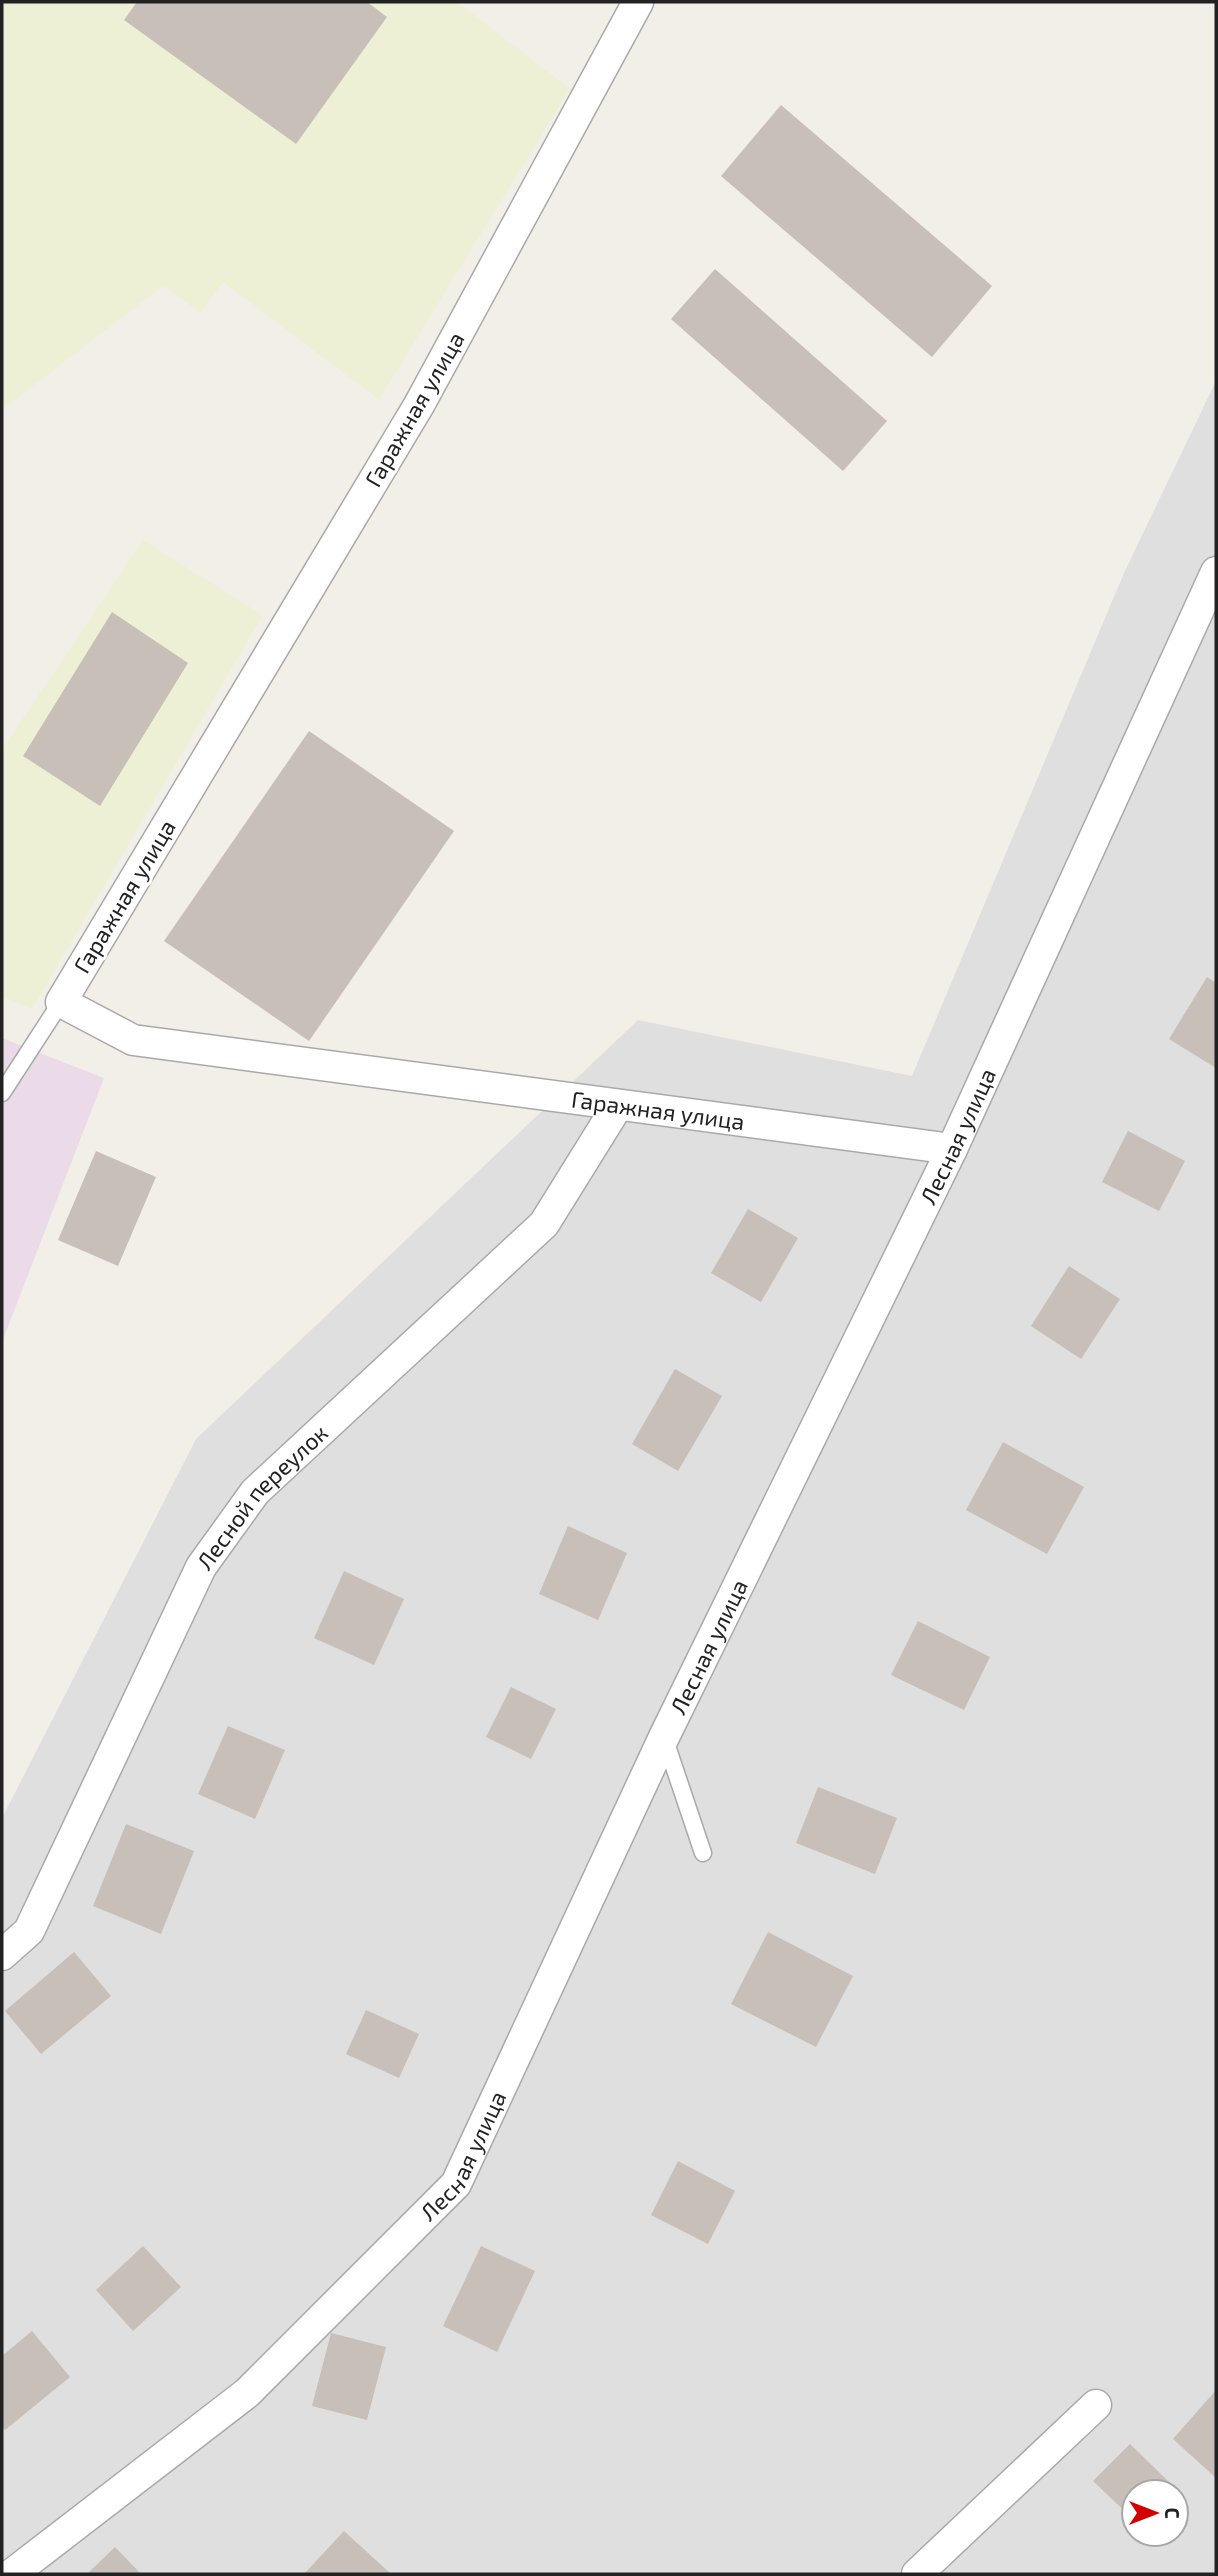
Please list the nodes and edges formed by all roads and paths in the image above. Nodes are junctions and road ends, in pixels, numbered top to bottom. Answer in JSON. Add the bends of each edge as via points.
{"nodes":[{"id":1,"x":638,"y":2,"type":"edge"},
{"id":2,"x":1216,"y":572,"type":"edge"},
{"id":3,"x":61,"y":1002,"type":"junction"},
{"id":4,"x":7,"y":1075,"type":"edge"},
{"id":5,"x":2,"y":1093,"type":"edge"},
{"id":6,"x":618,"y":1105,"type":"junction"},
{"id":7,"x":952,"y":1149,"type":"junction"},
{"id":8,"x":664,"y":1737,"type":"junction"},
{"id":9,"x":703,"y":1853,"type":"dead end"},
{"id":10,"x":2,"y":1955,"type":"edge"},
{"id":11,"x":1096,"y":2405,"type":"dead end"},
{"id":12,"x":12,"y":2574,"type":"edge"},
{"id":13,"x":916,"y":2574,"type":"edge"}],
"edges":[{"from":1,"to":3,"type":"street","name":"Гаражная улица","via":[[419,404]]},
{"from":2,"to":7,"type":"street","name":"Лесная улица"},
{"from":3,"to":4,"type":"lane"},
{"from":3,"to":6,"type":"street","name":"Гаражная улица","via":[[133,1040]]},
{"from":4,"to":5,"type":"lane"},
{"from":6,"to":7,"type":"street","name":"Гаражная улица"},
{"from":6,"to":10,"type":"street","name":"Лесной переулок","via":[[544,1224],[255,1492],[208,1556],[29,1931]]},
{"from":7,"to":8,"type":"street","name":"Лесная улица"},
{"from":8,"to":9,"type":"lane"},
{"from":8,"to":12,"type":"street","name":"Лесная улица","via":[[456,2184],[247,2393]]},
{"from":11,"to":13,"type":"street"}]}
